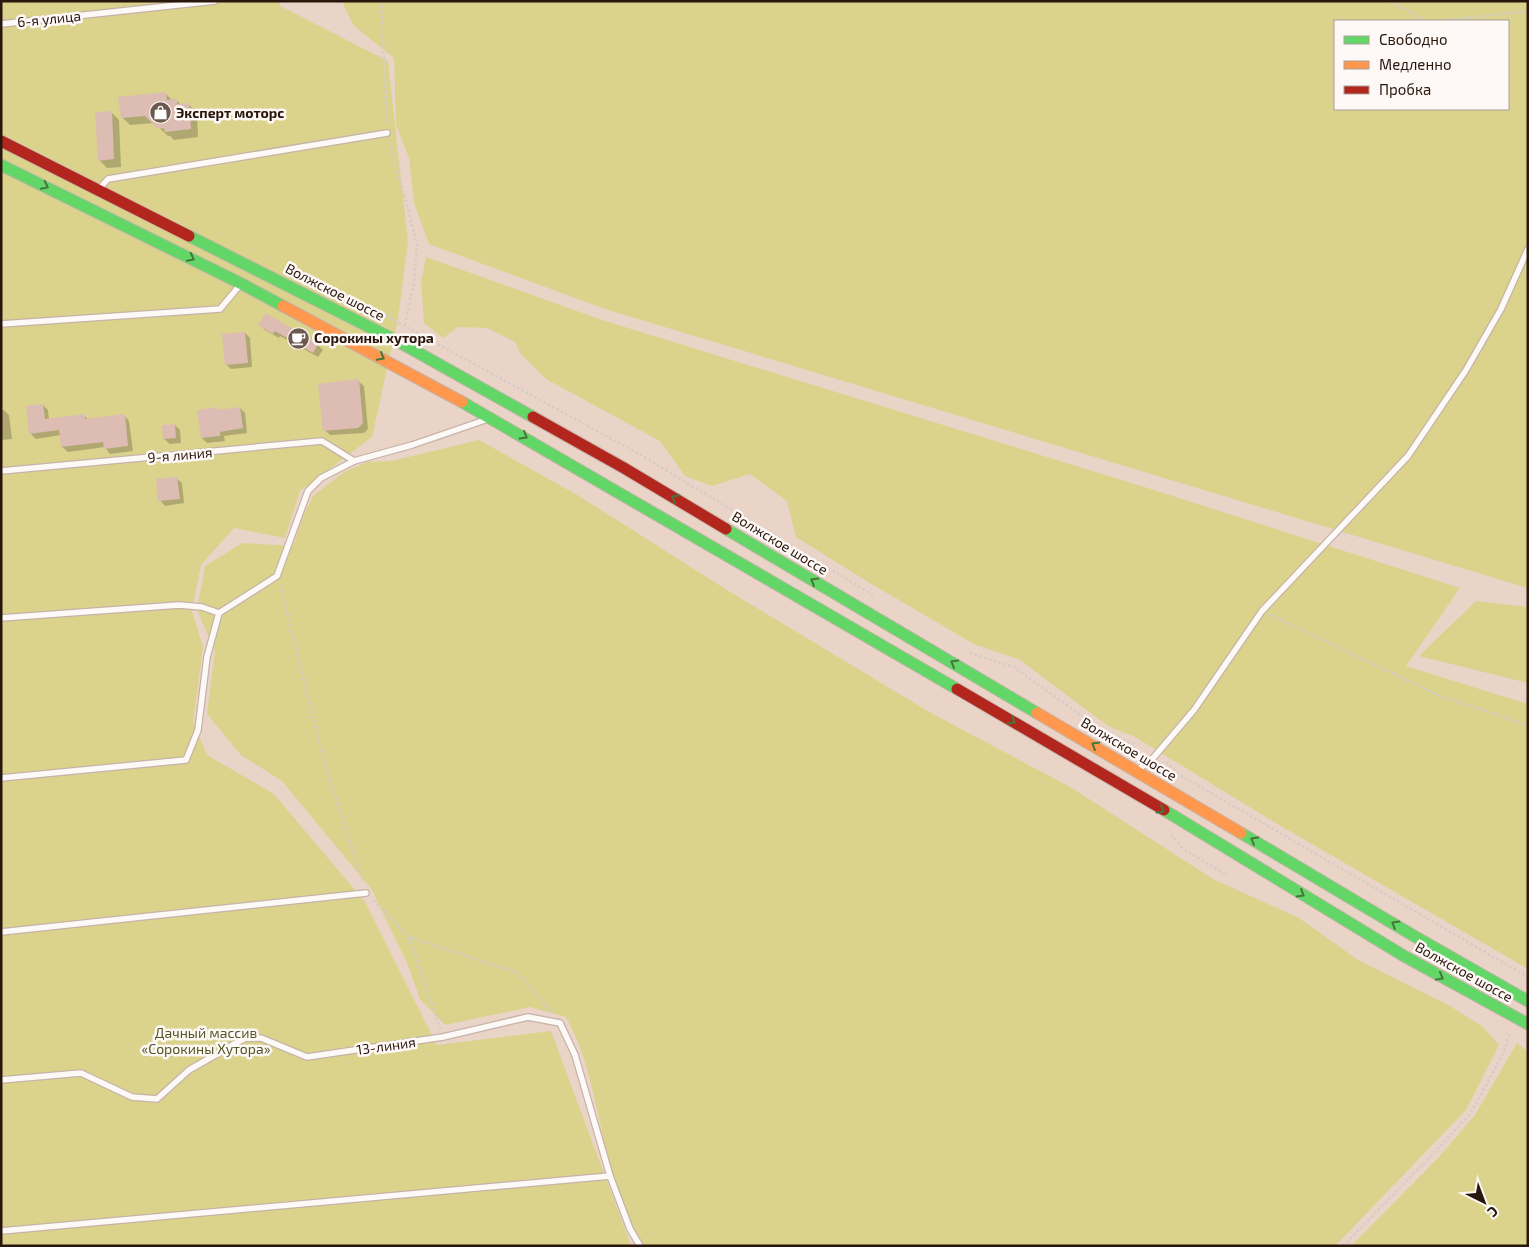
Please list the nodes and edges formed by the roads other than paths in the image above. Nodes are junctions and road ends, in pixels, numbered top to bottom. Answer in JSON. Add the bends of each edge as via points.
{"nodes":[{"id":1,"x":215,"y":1,"type":"edge"},
{"id":2,"x":1,"y":24,"type":"edge"},
{"id":3,"x":387,"y":133,"type":"road end"},
{"id":4,"x":1,"y":141,"type":"edge"},
{"id":5,"x":1,"y":165,"type":"edge"},
{"id":6,"x":98,"y":190,"type":"junction"},
{"id":7,"x":1528,"y":248,"type":"edge"},
{"id":8,"x":242,"y":284,"type":"junction"},
{"id":9,"x":1,"y":324,"type":"edge"},
{"id":10,"x":493,"y":418,"type":"junction"},
{"id":11,"x":354,"y":461,"type":"junction"},
{"id":12,"x":1,"y":472,"type":"edge"},
{"id":13,"x":219,"y":613,"type":"junction"},
{"id":14,"x":1,"y":618,"type":"edge"},
{"id":15,"x":1136,"y":771,"type":"junction"},
{"id":16,"x":1,"y":778,"type":"edge"},
{"id":17,"x":366,"y":893,"type":"road end"},
{"id":18,"x":1,"y":932,"type":"edge"},
{"id":19,"x":1528,"y":1001,"type":"edge"},
{"id":20,"x":1528,"y":1024,"type":"edge"},
{"id":21,"x":1,"y":1080,"type":"edge"},
{"id":22,"x":610,"y":1176,"type":"junction"},
{"id":23,"x":1,"y":1231,"type":"edge"},
{"id":24,"x":640,"y":1246,"type":"edge"}],
"edges":[{"from":1,"to":2,"type":"lane","name":"6-я улица"},
{"from":3,"to":6,"type":"lane","via":[[108,179]]},
{"from":4,"to":6,"type":"main road","name":"Волжское шоссе"},
{"from":5,"to":8,"type":"main road","name":"Волжское шоссе","one_way":true},
{"from":15,"to":6,"type":"main road","name":"Волжское шоссе","one_way":true,"via":[[624,468],[400,342]]},
{"from":7,"to":15,"type":"lane","via":[[1497,316],[1466,370],[1408,456],[1262,612],[1194,710],[1154,757]]},
{"from":8,"to":9,"type":"lane","via":[[220,309]]},
{"from":8,"to":10,"type":"main road","name":"Волжское шоссе","one_way":true},
{"from":10,"to":11,"type":"lane"},
{"from":10,"to":20,"type":"main road","name":"Волжское шоссе","one_way":true,"via":[[1120,784],[1404,956]]},
{"from":11,"to":12,"type":"lane","name":"9-я линия","via":[[322,441]]},
{"from":11,"to":13,"type":"lane","via":[[321,478],[308,491],[277,576]]},
{"from":13,"to":14,"type":"lane","via":[[179,604]]},
{"from":13,"to":16,"type":"lane","via":[[206,658],[198,730],[186,760]]},
{"from":19,"to":15,"type":"main road","name":"Волжское шоссе","one_way":true},
{"from":17,"to":18,"type":"lane"},
{"from":21,"to":22,"type":"lane","name":"13-линия","via":[[81,1072],[132,1097],[157,1099],[189,1070],[245,1038],[261,1038],[307,1057],[443,1037],[528,1017],[560,1022],[575,1056]]},
{"from":22,"to":23,"type":"lane"},
{"from":22,"to":24,"type":"lane","via":[[630,1230]]}]}
